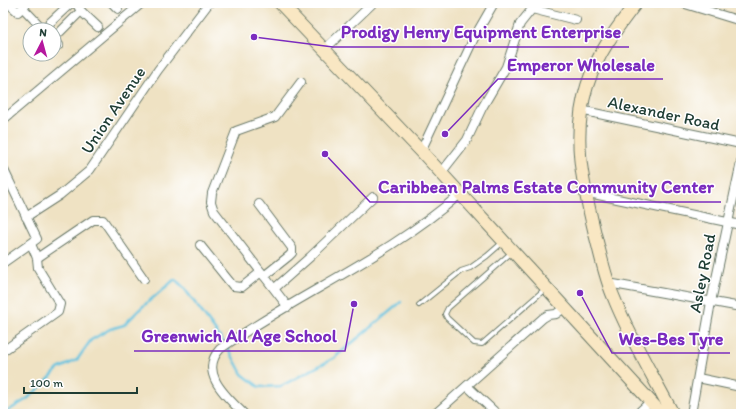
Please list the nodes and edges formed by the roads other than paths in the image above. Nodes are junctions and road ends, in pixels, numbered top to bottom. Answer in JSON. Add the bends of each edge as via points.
{"nodes":[{"id":1,"x":8,"y":3,"type":"edge"},
{"id":2,"x":71,"y":3,"type":"edge"},
{"id":3,"x":76,"y":3,"type":"edge"},
{"id":4,"x":142,"y":3,"type":"edge"},
{"id":5,"x":209,"y":3,"type":"edge"},
{"id":6,"x":280,"y":3,"type":"edge"},
{"id":7,"x":373,"y":3,"type":"edge"},
{"id":8,"x":494,"y":3,"type":"edge"},
{"id":9,"x":636,"y":3,"type":"edge"},
{"id":10,"x":682,"y":3,"type":"edge"},
{"id":11,"x":22,"y":8,"type":"edge"},
{"id":12,"x":81,"y":11,"type":"junction"},
{"id":13,"x":576,"y":20,"type":"dead end"},
{"id":14,"x":741,"y":21,"type":"edge"},
{"id":15,"x":37,"y":22,"type":"edge"},
{"id":16,"x":51,"y":22,"type":"edge"},
{"id":17,"x":98,"y":27,"type":"dead end"},
{"id":18,"x":62,"y":34,"type":"edge"},
{"id":19,"x":324,"y":50,"type":"junction"},
{"id":20,"x":301,"y":82,"type":"dead end"},
{"id":21,"x":580,"y":110,"type":"junction"},
{"id":22,"x":3,"y":120,"type":"edge"},
{"id":23,"x":741,"y":144,"type":"edge"},
{"id":24,"x":421,"y":151,"type":"junction"},
{"id":25,"x":741,"y":162,"type":"edge"},
{"id":26,"x":3,"y":168,"type":"edge"},
{"id":27,"x":441,"y":173,"type":"junction"},
{"id":28,"x":584,"y":192,"type":"junction"},
{"id":29,"x":460,"y":194,"type":"junction"},
{"id":30,"x":373,"y":197,"type":"dead end"},
{"id":31,"x":259,"y":204,"type":"dead end"},
{"id":32,"x":26,"y":217,"type":"junction"},
{"id":33,"x":728,"y":222,"type":"junction"},
{"id":34,"x":741,"y":225,"type":"edge"},
{"id":35,"x":503,"y":242,"type":"junction"},
{"id":36,"x":31,"y":244,"type":"junction"},
{"id":37,"x":200,"y":245,"type":"dead end"},
{"id":38,"x":512,"y":251,"type":"junction"},
{"id":39,"x":37,"y":258,"type":"junction"},
{"id":40,"x":3,"y":263,"type":"edge"},
{"id":41,"x":262,"y":274,"type":"junction"},
{"id":42,"x":144,"y":279,"type":"dead end"},
{"id":43,"x":608,"y":283,"type":"junction"},
{"id":44,"x":274,"y":288,"type":"junction"},
{"id":45,"x":546,"y":288,"type":"junction"},
{"id":46,"x":712,"y":302,"type":"junction"},
{"id":47,"x":418,"y":305,"type":"dead end"},
{"id":48,"x":288,"y":307,"type":"junction"},
{"id":49,"x":741,"y":307,"type":"edge"},
{"id":50,"x":564,"y":308,"type":"junction"},
{"id":51,"x":3,"y":352,"type":"edge"},
{"id":52,"x":698,"y":378,"type":"junction"},
{"id":53,"x":467,"y":386,"type":"junction"},
{"id":54,"x":741,"y":387,"type":"edge"},
{"id":55,"x":650,"y":402,"type":"junction"},
{"id":56,"x":244,"y":414,"type":"edge"},
{"id":57,"x":435,"y":414,"type":"edge"},
{"id":58,"x":497,"y":414,"type":"edge"},
{"id":59,"x":637,"y":414,"type":"edge"},
{"id":60,"x":662,"y":414,"type":"edge"},
{"id":61,"x":673,"y":414,"type":"edge"},
{"id":62,"x":691,"y":414,"type":"edge"}],
"edges":[{"from":1,"to":11,"type":"street"},
{"from":2,"to":16,"type":"street"},
{"from":3,"to":12,"type":"street"},
{"from":4,"to":22,"type":"street"},
{"from":5,"to":32,"type":"street","name":"Union Avenue","via":[[158,70],[90,170],[60,195]]},
{"from":6,"to":19,"type":"main road"},
{"from":7,"to":19,"type":"street"},
{"from":8,"to":24,"type":"street","via":[[475,36]]},
{"from":9,"to":21,"type":"main road","via":[[602,51],[587,85]]},
{"from":10,"to":14,"type":"street"},
{"from":11,"to":15,"type":"street"},
{"from":12,"to":17,"type":"street"},
{"from":12,"to":18,"type":"street"},
{"from":13,"to":27,"type":"street","via":[[539,10],[532,9],[529,12],[520,24],[506,68],[482,108],[467,140]]},
{"from":19,"to":24,"type":"main road"},
{"from":20,"to":41,"type":"street","via":[[276,117],[236,131],[212,194],[214,210]]},
{"from":21,"to":23,"type":"street","name":"Alexander Road"},
{"from":21,"to":28,"type":"main road","via":[[578,151]]},
{"from":24,"to":27,"type":"main road"},
{"from":25,"to":33,"type":"street","name":"Asley Road"},
{"from":26,"to":32,"type":"street"},
{"from":27,"to":29,"type":"main road"},
{"from":28,"to":33,"type":"street"},
{"from":28,"to":43,"type":"main road"},
{"from":29,"to":35,"type":"main road"},
{"from":29,"to":48,"type":"street","via":[[401,240]]},
{"from":30,"to":44,"type":"street"},
{"from":31,"to":41,"type":"street","via":[[292,248],[289,256]]},
{"from":32,"to":36,"type":"street","via":[[37,239]]},
{"from":33,"to":34,"type":"street"},
{"from":33,"to":46,"type":"street","name":"Asley Road"},
{"from":35,"to":38,"type":"main road"},
{"from":35,"to":47,"type":"lane"},
{"from":36,"to":39,"type":"street"},
{"from":36,"to":40,"type":"street"},
{"from":37,"to":41,"type":"street","via":[[233,286],[242,287]]},
{"from":38,"to":45,"type":"main road"},
{"from":38,"to":45,"type":"lane","via":[[448,308],[445,314],[447,318],[474,343],[482,344]]},
{"from":39,"to":42,"type":"street","via":[[93,220],[100,219]]},
{"from":39,"to":51,"type":"street","via":[[38,268],[60,308]]},
{"from":41,"to":44,"type":"street"},
{"from":43,"to":46,"type":"street"},
{"from":43,"to":61,"type":"main road","via":[[621,314]]},
{"from":44,"to":48,"type":"street"},
{"from":45,"to":50,"type":"main road"},
{"from":46,"to":49,"type":"street"},
{"from":46,"to":52,"type":"street","name":"Asley Road"},
{"from":48,"to":56,"type":"street","via":[[230,342],[214,355],[214,378],[224,394]]},
{"from":50,"to":53,"type":"street","via":[[556,314],[548,314]]},
{"from":50,"to":55,"type":"main road"},
{"from":52,"to":54,"type":"street"},
{"from":52,"to":62,"type":"street","name":"Asley Road"},
{"from":53,"to":57,"type":"street"},
{"from":53,"to":58,"type":"street"},
{"from":55,"to":59,"type":"street"},
{"from":55,"to":60,"type":"main road"}]}
